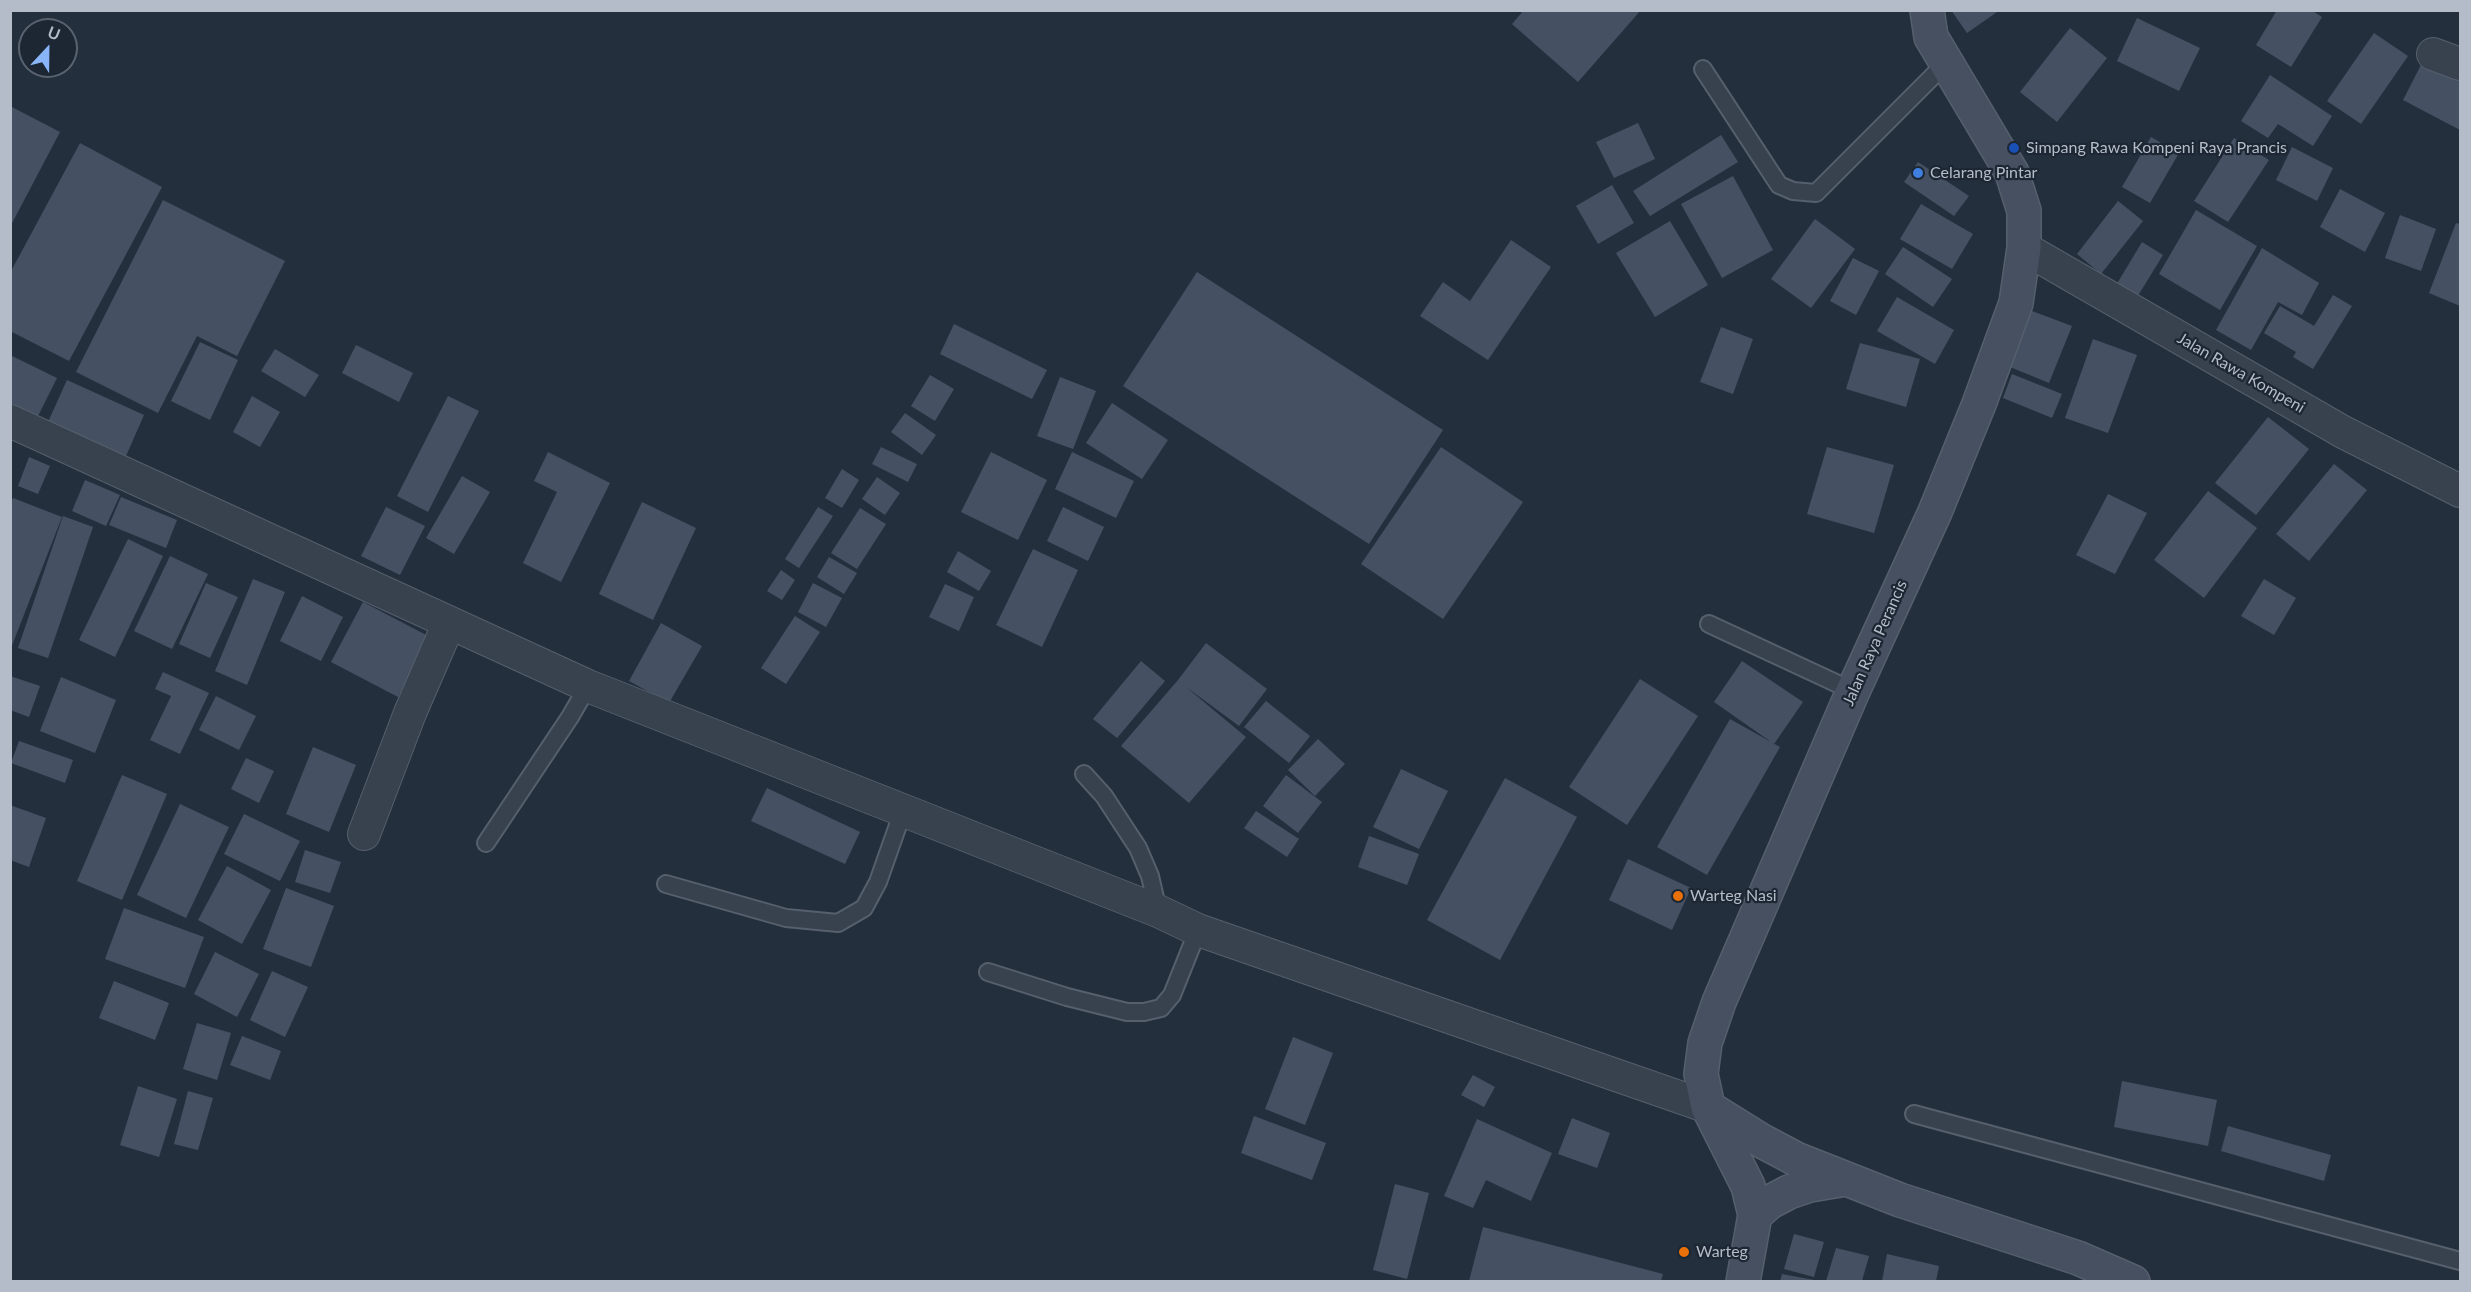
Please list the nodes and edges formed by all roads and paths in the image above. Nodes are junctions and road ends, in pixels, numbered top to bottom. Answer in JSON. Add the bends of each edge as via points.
{"nodes":[{"id":1,"x":1927,"y":10,"type":"edge"},
{"id":2,"x":1946,"y":63,"type":"junction"},
{"id":3,"x":1702,"y":69,"type":"dead end"},
{"id":4,"x":2024,"y":248,"type":"junction"},
{"id":5,"x":10,"y":421,"type":"edge"},
{"id":6,"x":2460,"y":491,"type":"edge"},
{"id":7,"x":449,"y":624,"type":"junction"},
{"id":8,"x":1709,"y":624,"type":"dead end"},
{"id":9,"x":588,"y":686,"type":"junction"},
{"id":10,"x":1853,"y":691,"type":"junction"},
{"id":11,"x":1084,"y":774,"type":"dead end"},
{"id":12,"x":903,"y":811,"type":"junction"},
{"id":13,"x":364,"y":834,"type":"dead end"},
{"id":14,"x":486,"y":843,"type":"dead end"},
{"id":15,"x":666,"y":884,"type":"dead end"},
{"id":16,"x":1158,"y":911,"type":"junction"},
{"id":17,"x":1198,"y":930,"type":"junction"},
{"id":18,"x":988,"y":972,"type":"dead end"},
{"id":19,"x":1708,"y":1107,"type":"junction"},
{"id":20,"x":1914,"y":1114,"type":"dead end"},
{"id":21,"x":1847,"y":1179,"type":"junction"},
{"id":22,"x":1755,"y":1215,"type":"junction"},
{"id":23,"x":2460,"y":1261,"type":"edge"},
{"id":24,"x":1743,"y":1281,"type":"edge"},
{"id":25,"x":2133,"y":1281,"type":"edge"}],
"edges":[{"from":1,"to":2,"type":"street","name":"Jalan Raya Perancis","via":[[1931,37]]},
{"from":2,"to":3,"type":"lane","via":[[1816,193],[1779,185]]},
{"from":2,"to":4,"type":"street","name":"Jalan Raya Perancis","via":[[2012,173],[2024,211]]},
{"from":4,"to":6,"type":"street","name":"Jalan Rawa Kompeni","via":[[2343,432]]},
{"from":4,"to":10,"type":"street","name":"Jalan Raya Perancis","via":[[2016,303],[1979,404],[1935,512]]},
{"from":5,"to":7,"type":"street"},
{"from":7,"to":9,"type":"street"},
{"from":7,"to":13,"type":"street"},
{"from":8,"to":10,"type":"lane"},
{"from":9,"to":12,"type":"street"},
{"from":9,"to":14,"type":"lane"},
{"from":10,"to":19,"type":"street","name":"Jalan Raya Perancis","via":[[1719,1002],[1705,1043],[1701,1074]]},
{"from":11,"to":16,"type":"lane","via":[[1111,805],[1138,848]]},
{"from":12,"to":15,"type":"lane","via":[[878,882],[864,908],[838,923],[786,918]]},
{"from":12,"to":16,"type":"street"},
{"from":16,"to":17,"type":"street"},
{"from":17,"to":18,"type":"lane","via":[[1172,995],[1161,1008],[1144,1012],[1127,1012],[1067,997]]},
{"from":17,"to":19,"type":"street"},
{"from":19,"to":21,"type":"street","via":[[1796,1159]]},
{"from":19,"to":22,"type":"street","name":"Jalan Raya Perancis","via":[[1748,1186]]},
{"from":20,"to":23,"type":"lane"},
{"from":21,"to":22,"type":"street","via":[[1789,1192]]},
{"from":21,"to":25,"type":"street","via":[[2078,1258]]},
{"from":22,"to":24,"type":"street","name":"Jalan Raya Perancis"}]}
